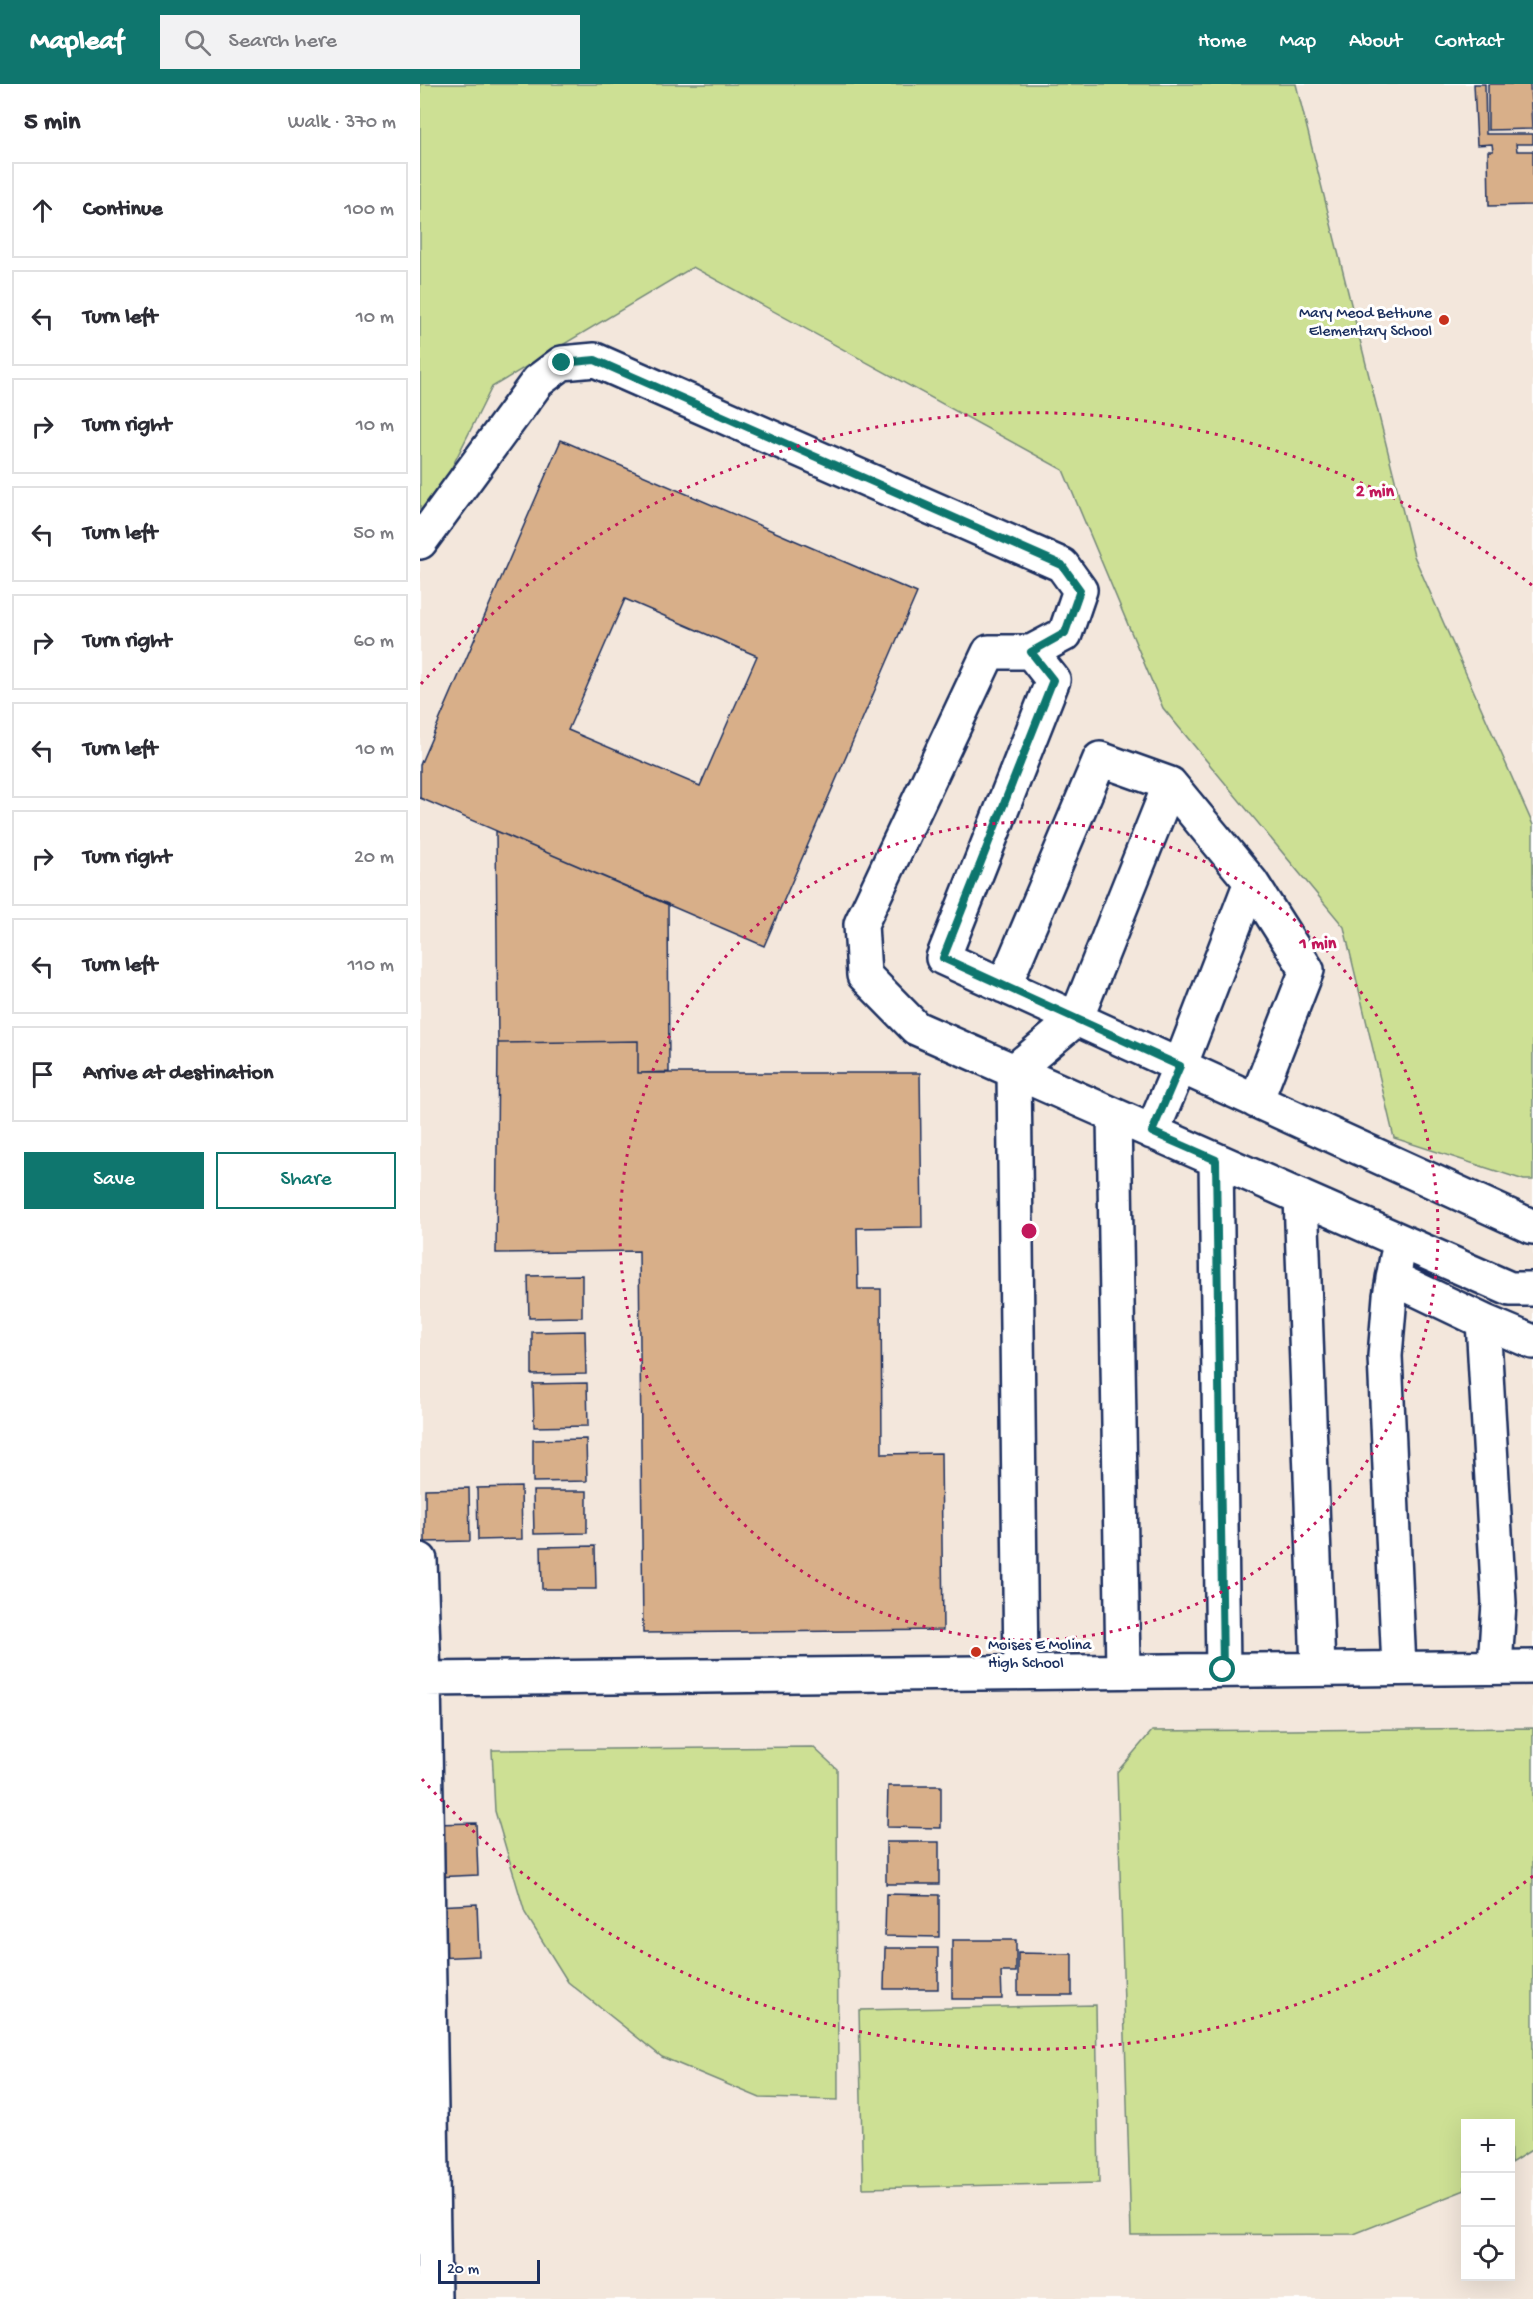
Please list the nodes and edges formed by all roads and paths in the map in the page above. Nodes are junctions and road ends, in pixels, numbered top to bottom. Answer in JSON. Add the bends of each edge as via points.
{"nodes":[{"id":1,"x":420,"y":542,"type":"edge"},
{"id":2,"x":1031,"y":652,"type":"junction"},
{"id":3,"x":1170,"y":784,"type":"junction"},
{"id":4,"x":1251,"y":882,"type":"junction"},
{"id":5,"x":1004,"y":986,"type":"junction"},
{"id":6,"x":1076,"y":1018,"type":"junction"},
{"id":7,"x":1180,"y":1066,"type":"junction"},
{"id":8,"x":1014,"y":1071,"type":"junction"},
{"id":9,"x":1256,"y":1101,"type":"junction"},
{"id":10,"x":1114,"y":1115,"type":"junction"},
{"id":11,"x":1152,"y":1132,"type":"junction"},
{"id":12,"x":1216,"y":1160,"type":"junction"},
{"id":13,"x":1301,"y":1197,"type":"junction"},
{"id":14,"x":1533,"y":1227,"type":"edge"},
{"id":15,"x":1400,"y":1241,"type":"junction"},
{"id":16,"x":1393,"y":1278,"type":"junction"},
{"id":17,"x":1533,"y":1289,"type":"edge"},
{"id":18,"x":1483,"y":1321,"type":"junction"},
{"id":19,"x":1533,"y":1342,"type":"edge"},
{"id":20,"x":420,"y":1560,"type":"edge"},
{"id":21,"x":1533,"y":1666,"type":"edge"},
{"id":22,"x":1495,"y":1667,"type":"junction"},
{"id":23,"x":1399,"y":1668,"type":"junction"},
{"id":24,"x":1318,"y":1669,"type":"junction"},
{"id":25,"x":1223,"y":1670,"type":"junction"},
{"id":26,"x":1123,"y":1671,"type":"junction"},
{"id":27,"x":1021,"y":1672,"type":"junction"},
{"id":28,"x":423,"y":1679,"type":"junction"},
{"id":29,"x":434,"y":2299,"type":"edge"}],
"edges":[{"from":1,"to":2,"type":"lane","via":[[538,381],[562,363],[595,360],[1062,565],[1080,590],[1065,633]]},
{"from":2,"to":5,"type":"lane","via":[[1053,680],[943,958]]},
{"from":2,"to":8,"type":"lane","via":[[989,652],[861,924],[864,975],[916,1028]]},
{"from":3,"to":4,"type":"lane"},
{"from":3,"to":5,"type":"lane","via":[[1100,759]]},
{"from":3,"to":6,"type":"lane"},
{"from":4,"to":7,"type":"lane"},
{"from":4,"to":9,"type":"lane","via":[[1307,970]]},
{"from":5,"to":6,"type":"lane"},
{"from":6,"to":7,"type":"lane"},
{"from":6,"to":8,"type":"lane"},
{"from":7,"to":9,"type":"lane"},
{"from":7,"to":11,"type":"lane"},
{"from":8,"to":10,"type":"lane"},
{"from":8,"to":27,"type":"lane"},
{"from":9,"to":14,"type":"lane"},
{"from":10,"to":11,"type":"lane"},
{"from":10,"to":26,"type":"lane"},
{"from":11,"to":12,"type":"lane"},
{"from":12,"to":13,"type":"lane"},
{"from":12,"to":25,"type":"lane"},
{"from":13,"to":15,"type":"lane"},
{"from":13,"to":24,"type":"lane"},
{"from":15,"to":16,"type":"lane"},
{"from":15,"to":17,"type":"lane","via":[[1510,1289]]},
{"from":16,"to":18,"type":"lane"},
{"from":16,"to":23,"type":"lane","via":[[1385,1356]]},
{"from":18,"to":19,"type":"lane"},
{"from":18,"to":22,"type":"lane","via":[[1499,1603]]},
{"from":20,"to":28,"type":"lane"},
{"from":21,"to":22,"type":"lane"},
{"from":22,"to":23,"type":"lane"},
{"from":23,"to":24,"type":"lane"},
{"from":24,"to":25,"type":"lane"},
{"from":25,"to":26,"type":"lane"},
{"from":26,"to":27,"type":"lane"},
{"from":27,"to":28,"type":"lane"},
{"from":28,"to":29,"type":"lane"}]}
